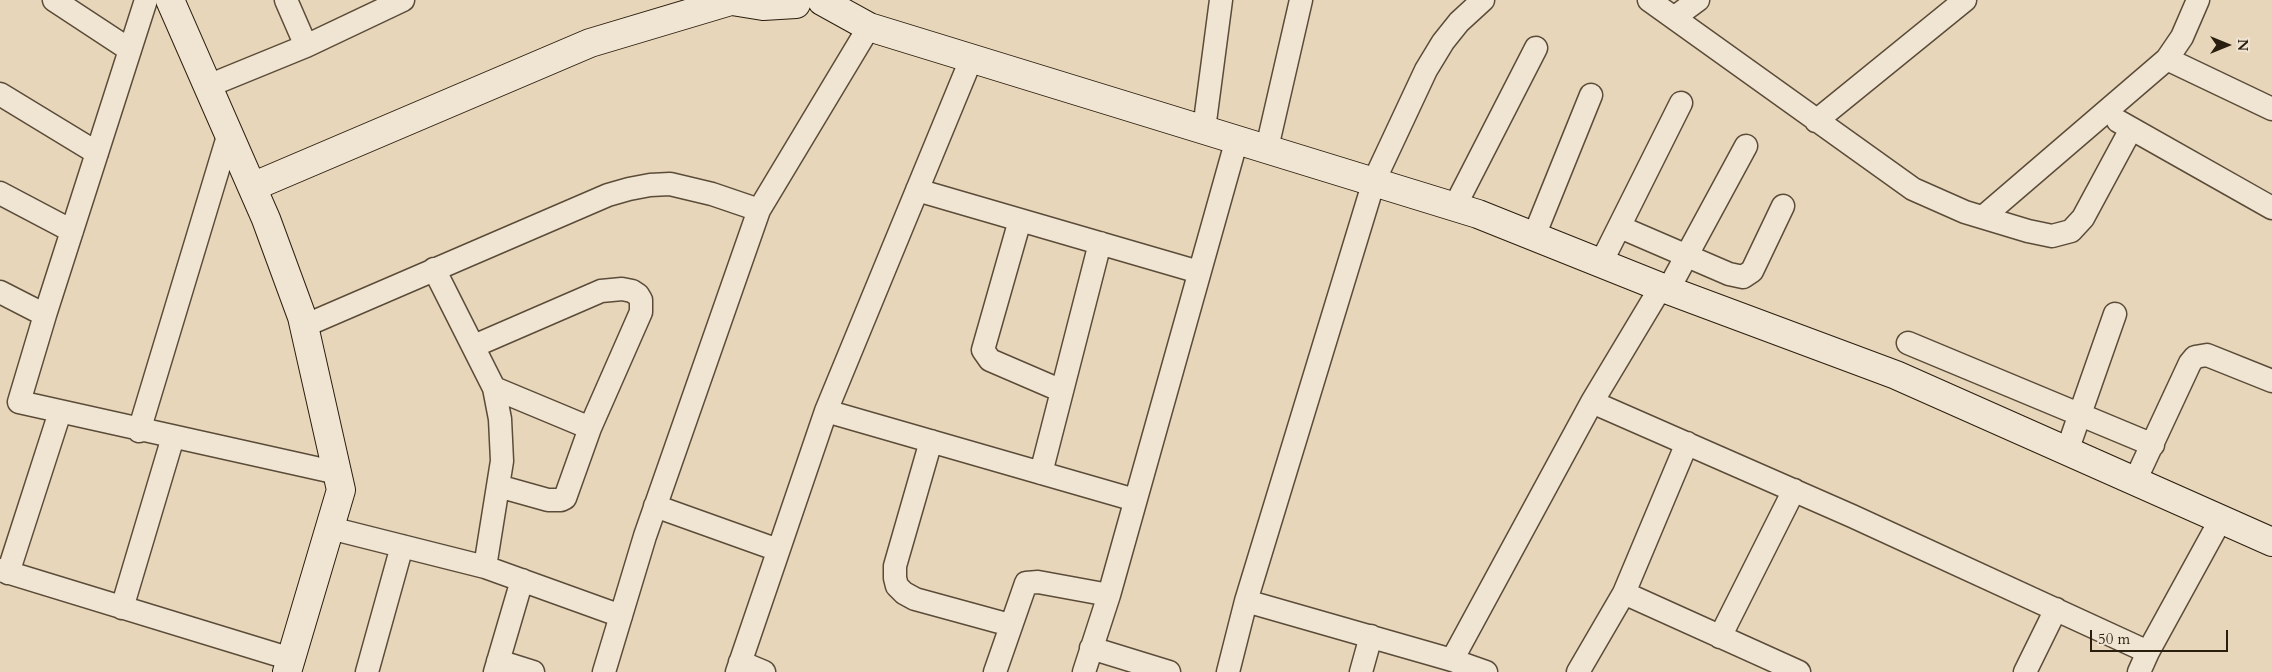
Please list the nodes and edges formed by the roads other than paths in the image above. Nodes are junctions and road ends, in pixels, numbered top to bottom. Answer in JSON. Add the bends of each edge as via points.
{"nodes":[{"id":1,"x":54,"y":0,"type":"edge"},
{"id":2,"x":146,"y":0,"type":"edge"},
{"id":3,"x":170,"y":0,"type":"edge"},
{"id":4,"x":286,"y":0,"type":"edge"},
{"id":5,"x":403,"y":0,"type":"edge"},
{"id":6,"x":733,"y":0,"type":"edge"},
{"id":7,"x":1221,"y":0,"type":"edge"},
{"id":8,"x":1301,"y":0,"type":"edge"},
{"id":9,"x":1483,"y":0,"type":"edge"},
{"id":10,"x":1649,"y":0,"type":"edge"},
{"id":11,"x":1698,"y":0,"type":"edge"},
{"id":12,"x":1965,"y":0,"type":"edge"},
{"id":13,"x":2198,"y":0,"type":"edge"},
{"id":14,"x":808,"y":1,"type":"edge"},
{"id":15,"x":1674,"y":17,"type":"junction"},
{"id":16,"x":869,"y":27,"type":"junction"},
{"id":17,"x":306,"y":46,"type":"junction"},
{"id":18,"x":1536,"y":48,"type":"dead end"},
{"id":19,"x":130,"y":50,"type":"junction"},
{"id":20,"x":972,"y":58,"type":"junction"},
{"id":21,"x":2167,"y":59,"type":"junction"},
{"id":22,"x":208,"y":86,"type":"junction"},
{"id":23,"x":0,"y":94,"type":"edge"},
{"id":24,"x":1591,"y":95,"type":"dead end"},
{"id":25,"x":1681,"y":103,"type":"dead end"},
{"id":26,"x":2272,"y":109,"type":"edge"},
{"id":27,"x":2104,"y":114,"type":"junction"},
{"id":28,"x":1816,"y":121,"type":"junction"},
{"id":29,"x":1204,"y":129,"type":"junction"},
{"id":30,"x":2131,"y":129,"type":"junction"},
{"id":31,"x":229,"y":133,"type":"junction"},
{"id":32,"x":1236,"y":139,"type":"junction"},
{"id":33,"x":1746,"y":146,"type":"dead end"},
{"id":34,"x":1267,"y":148,"type":"junction"},
{"id":35,"x":97,"y":153,"type":"junction"},
{"id":36,"x":1374,"y":181,"type":"junction"},
{"id":37,"x":252,"y":187,"type":"junction"},
{"id":38,"x":917,"y":190,"type":"junction"},
{"id":39,"x":0,"y":192,"type":"edge"},
{"id":40,"x":1455,"y":206,"type":"junction"},
{"id":41,"x":1783,"y":206,"type":"dead end"},
{"id":42,"x":2272,"y":208,"type":"edge"},
{"id":43,"x":759,"y":210,"type":"junction"},
{"id":44,"x":1983,"y":217,"type":"junction"},
{"id":45,"x":1020,"y":220,"type":"junction"},
{"id":46,"x":1620,"y":227,"type":"junction"},
{"id":47,"x":72,"y":231,"type":"junction"},
{"id":48,"x":1534,"y":236,"type":"junction"},
{"id":49,"x":1100,"y":243,"type":"junction"},
{"id":50,"x":1687,"y":256,"type":"junction"},
{"id":51,"x":1601,"y":263,"type":"junction"},
{"id":52,"x":434,"y":269,"type":"junction"},
{"id":53,"x":1200,"y":272,"type":"junction"},
{"id":54,"x":1665,"y":289,"type":"junction"},
{"id":55,"x":0,"y":292,"type":"edge"},
{"id":56,"x":2115,"y":314,"type":"dead end"},
{"id":57,"x":45,"y":315,"type":"junction"},
{"id":58,"x":304,"y":326,"type":"junction"},
{"id":59,"x":1908,"y":343,"type":"dead end"},
{"id":60,"x":474,"y":346,"type":"junction"},
{"id":61,"x":2272,"y":381,"type":"edge"},
{"id":62,"x":494,"y":388,"type":"junction"},
{"id":63,"x":1062,"y":391,"type":"junction"},
{"id":64,"x":9,"y":400,"type":"edge"},
{"id":65,"x":1592,"y":402,"type":"junction"},
{"id":66,"x":826,"y":411,"type":"junction"},
{"id":67,"x":60,"y":412,"type":"junction"},
{"id":68,"x":2080,"y":415,"type":"junction"},
{"id":69,"x":590,"y":428,"type":"junction"},
{"id":70,"x":139,"y":431,"type":"junction"},
{"id":71,"x":172,"y":437,"type":"junction"},
{"id":72,"x":931,"y":441,"type":"junction"},
{"id":73,"x":1687,"y":443,"type":"junction"},
{"id":74,"x":2153,"y":445,"type":"junction"},
{"id":75,"x":2067,"y":451,"type":"junction"},
{"id":76,"x":338,"y":473,"type":"junction"},
{"id":77,"x":1041,"y":473,"type":"junction"},
{"id":78,"x":2135,"y":481,"type":"junction"},
{"id":79,"x":498,"y":486,"type":"junction"},
{"id":80,"x":1794,"y":490,"type":"junction"},
{"id":81,"x":1135,"y":500,"type":"junction"},
{"id":82,"x":655,"y":506,"type":"junction"},
{"id":83,"x":2221,"y":519,"type":"junction"},
{"id":84,"x":330,"y":528,"type":"junction"},
{"id":85,"x":2272,"y":542,"type":"edge"},
{"id":86,"x":402,"y":546,"type":"junction"},
{"id":87,"x":778,"y":550,"type":"junction"},
{"id":88,"x":485,"y":568,"type":"junction"},
{"id":89,"x":4,"y":572,"type":"edge"},
{"id":90,"x":522,"y":580,"type":"junction"},
{"id":91,"x":1624,"y":593,"type":"junction"},
{"id":92,"x":1109,"y":595,"type":"junction"},
{"id":93,"x":1246,"y":601,"type":"junction"},
{"id":94,"x":122,"y":608,"type":"junction"},
{"id":95,"x":2056,"y":609,"type":"junction"},
{"id":96,"x":621,"y":616,"type":"junction"},
{"id":97,"x":1010,"y":625,"type":"junction"},
{"id":98,"x":1371,"y":636,"type":"junction"},
{"id":99,"x":1720,"y":637,"type":"junction"},
{"id":100,"x":1091,"y":648,"type":"junction"},
{"id":101,"x":2148,"y":652,"type":"junction"},
{"id":102,"x":1452,"y":660,"type":"junction"},
{"id":103,"x":289,"y":665,"type":"edge"},
{"id":104,"x":497,"y":666,"type":"edge"},
{"id":105,"x":738,"y":667,"type":"edge"},
{"id":106,"x":367,"y":672,"type":"edge"},
{"id":107,"x":533,"y":672,"type":"edge"},
{"id":108,"x":604,"y":672,"type":"edge"},
{"id":109,"x":764,"y":672,"type":"edge"},
{"id":110,"x":995,"y":672,"type":"edge"},
{"id":111,"x":1084,"y":672,"type":"edge"},
{"id":112,"x":1168,"y":672,"type":"edge"},
{"id":113,"x":1228,"y":672,"type":"edge"},
{"id":114,"x":1361,"y":672,"type":"edge"},
{"id":115,"x":1486,"y":672,"type":"edge"},
{"id":116,"x":1578,"y":672,"type":"edge"},
{"id":117,"x":1799,"y":672,"type":"edge"},
{"id":118,"x":2024,"y":672,"type":"edge"},
{"id":119,"x":2139,"y":672,"type":"edge"}],
"edges":[{"from":1,"to":19,"type":"street"},
{"from":2,"to":19,"type":"street"},
{"from":3,"to":22,"type":"street"},
{"from":4,"to":17,"type":"street"},
{"from":5,"to":17,"type":"street"},
{"from":6,"to":14,"type":"street","via":[[763,6]]},
{"from":6,"to":37,"type":"street","via":[[590,43]]},
{"from":7,"to":29,"type":"street"},
{"from":8,"to":34,"type":"street"},
{"from":9,"to":36,"type":"street","via":[[1443,42],[1426,70]]},
{"from":10,"to":15,"type":"street"},
{"from":11,"to":15,"type":"street"},
{"from":12,"to":28,"type":"street"},
{"from":13,"to":21,"type":"street","via":[[2182,36]]},
{"from":14,"to":16,"type":"street"},
{"from":15,"to":28,"type":"street"},
{"from":16,"to":20,"type":"street"},
{"from":16,"to":43,"type":"street"},
{"from":17,"to":22,"type":"street"},
{"from":18,"to":40,"type":"street"},
{"from":19,"to":35,"type":"street"},
{"from":20,"to":29,"type":"street"},
{"from":20,"to":38,"type":"street"},
{"from":21,"to":26,"type":"street"},
{"from":21,"to":27,"type":"street"},
{"from":22,"to":31,"type":"street"},
{"from":23,"to":35,"type":"street"},
{"from":24,"to":48,"type":"street"},
{"from":25,"to":46,"type":"street"},
{"from":27,"to":30,"type":"street"},
{"from":27,"to":44,"type":"street"},
{"from":28,"to":44,"type":"street","via":[[1913,189]]},
{"from":29,"to":32,"type":"street"},
{"from":30,"to":42,"type":"street"},
{"from":30,"to":44,"type":"street","via":[[2083,218],[2071,230],[2052,236]]},
{"from":31,"to":37,"type":"street"},
{"from":31,"to":70,"type":"street"},
{"from":32,"to":34,"type":"street"},
{"from":32,"to":53,"type":"street"},
{"from":33,"to":50,"type":"street"},
{"from":34,"to":36,"type":"street"},
{"from":35,"to":47,"type":"street"},
{"from":36,"to":40,"type":"street"},
{"from":36,"to":93,"type":"street"},
{"from":37,"to":58,"type":"street"},
{"from":38,"to":45,"type":"street"},
{"from":38,"to":66,"type":"street"},
{"from":39,"to":47,"type":"street"},
{"from":40,"to":48,"type":"street"},
{"from":41,"to":50,"type":"street","via":[[1747,276],[1737,277]]},
{"from":43,"to":52,"type":"street","via":[[688,188],[670,184],[650,185],[608,196]]},
{"from":43,"to":82,"type":"street"},
{"from":45,"to":49,"type":"street"},
{"from":45,"to":63,"type":"street","via":[[983,350],[990,360]]},
{"from":46,"to":50,"type":"street"},
{"from":46,"to":51,"type":"street"},
{"from":47,"to":57,"type":"street"},
{"from":48,"to":51,"type":"street"},
{"from":49,"to":53,"type":"street"},
{"from":49,"to":63,"type":"street"},
{"from":50,"to":54,"type":"street"},
{"from":51,"to":54,"type":"street"},
{"from":52,"to":58,"type":"street"},
{"from":52,"to":60,"type":"street"},
{"from":53,"to":81,"type":"street"},
{"from":54,"to":65,"type":"street"},
{"from":54,"to":75,"type":"street","via":[[1896,375]]},
{"from":55,"to":57,"type":"street"},
{"from":56,"to":68,"type":"street"},
{"from":57,"to":64,"type":"street"},
{"from":58,"to":76,"type":"street"},
{"from":59,"to":68,"type":"street"},
{"from":60,"to":62,"type":"street"},
{"from":60,"to":69,"type":"street","via":[[601,292],[622,289],[638,294],[642,312]]},
{"from":61,"to":74,"type":"street","via":[[2207,355],[2194,357]]},
{"from":62,"to":69,"type":"street"},
{"from":62,"to":79,"type":"street","via":[[502,443]]},
{"from":63,"to":77,"type":"street"},
{"from":64,"to":67,"type":"street"},
{"from":65,"to":73,"type":"street"},
{"from":65,"to":102,"type":"street"},
{"from":66,"to":72,"type":"street"},
{"from":66,"to":87,"type":"street"},
{"from":67,"to":70,"type":"street"},
{"from":67,"to":89,"type":"street"},
{"from":68,"to":74,"type":"street"},
{"from":68,"to":75,"type":"street"},
{"from":69,"to":79,"type":"street","via":[[565,498],[548,500]]},
{"from":70,"to":71,"type":"street"},
{"from":71,"to":76,"type":"street"},
{"from":71,"to":94,"type":"street"},
{"from":72,"to":77,"type":"street"},
{"from":72,"to":97,"type":"street","via":[[895,566],[897,586],[916,599]]},
{"from":73,"to":80,"type":"street"},
{"from":73,"to":91,"type":"street"},
{"from":74,"to":78,"type":"street"},
{"from":75,"to":78,"type":"street"},
{"from":76,"to":84,"type":"street","via":[[341,490]]},
{"from":77,"to":81,"type":"street"},
{"from":78,"to":83,"type":"street"},
{"from":79,"to":88,"type":"street"},
{"from":80,"to":95,"type":"street"},
{"from":80,"to":99,"type":"street"},
{"from":81,"to":92,"type":"street"},
{"from":82,"to":87,"type":"street"},
{"from":82,"to":96,"type":"street"},
{"from":83,"to":85,"type":"street"},
{"from":83,"to":101,"type":"street"},
{"from":84,"to":86,"type":"street"},
{"from":84,"to":103,"type":"street"},
{"from":86,"to":88,"type":"street"},
{"from":86,"to":106,"type":"street"},
{"from":87,"to":105,"type":"street"},
{"from":88,"to":90,"type":"street"},
{"from":89,"to":94,"type":"street"},
{"from":90,"to":96,"type":"street"},
{"from":90,"to":104,"type":"street"},
{"from":91,"to":99,"type":"street"},
{"from":91,"to":116,"type":"street"},
{"from":92,"to":97,"type":"street","via":[[1031,582],[1023,588]]},
{"from":92,"to":100,"type":"street"},
{"from":93,"to":98,"type":"street"},
{"from":93,"to":113,"type":"street"},
{"from":94,"to":103,"type":"street"},
{"from":95,"to":101,"type":"street"},
{"from":95,"to":118,"type":"street"},
{"from":96,"to":108,"type":"street"},
{"from":97,"to":110,"type":"street"},
{"from":98,"to":102,"type":"street"},
{"from":98,"to":114,"type":"street"},
{"from":99,"to":117,"type":"street"},
{"from":100,"to":111,"type":"street"},
{"from":100,"to":112,"type":"street"},
{"from":101,"to":119,"type":"street"},
{"from":102,"to":115,"type":"street"},
{"from":104,"to":107,"type":"street"},
{"from":105,"to":109,"type":"street"}]}
